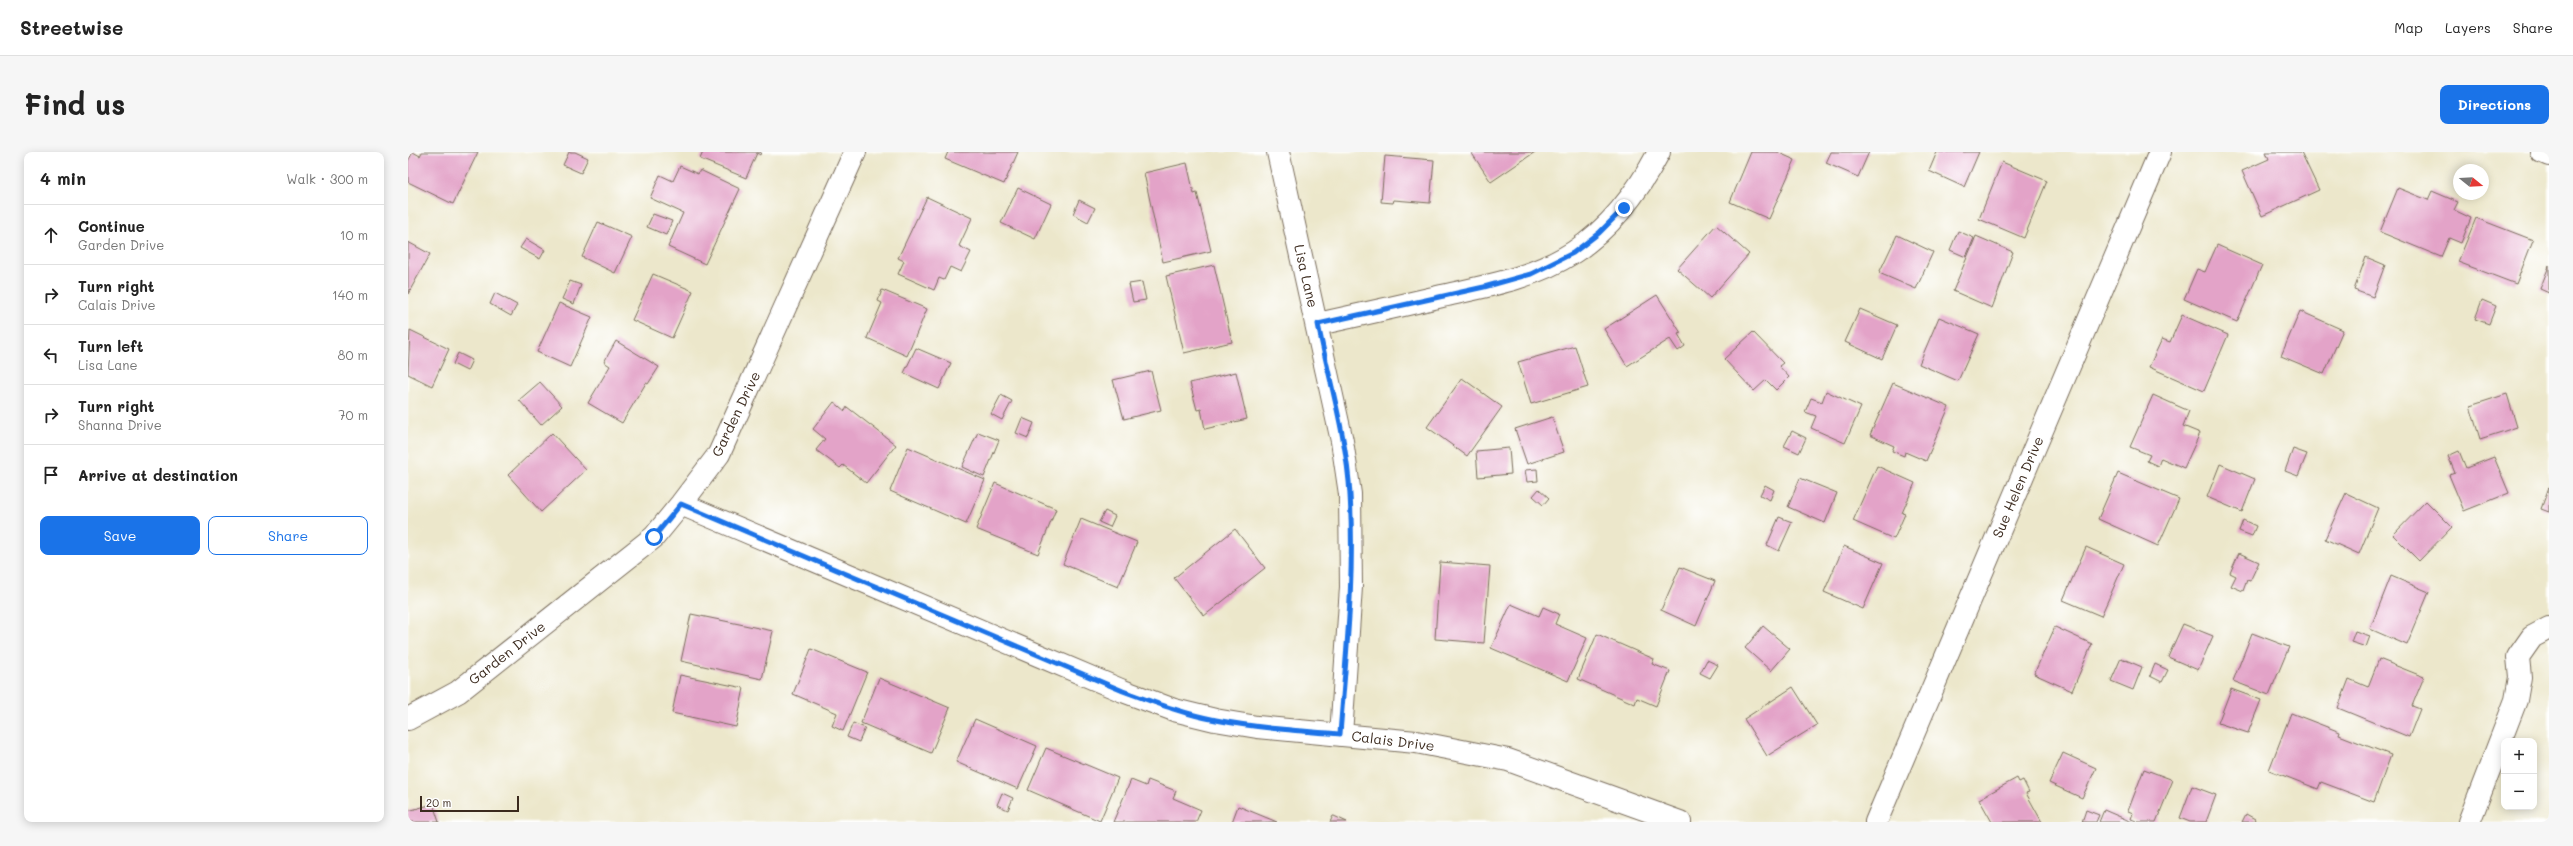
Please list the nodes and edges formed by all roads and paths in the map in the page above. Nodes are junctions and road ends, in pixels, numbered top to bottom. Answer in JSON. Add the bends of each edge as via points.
{"nodes":[{"id":1,"x":855,"y":152,"type":"edge"},
{"id":2,"x":1278,"y":152,"type":"edge"},
{"id":3,"x":1659,"y":152,"type":"edge"},
{"id":4,"x":2160,"y":152,"type":"edge"},
{"id":5,"x":2542,"y":152,"type":"edge"},
{"id":6,"x":2549,"y":155,"type":"edge"},
{"id":7,"x":1318,"y":324,"type":"junction"},
{"id":8,"x":681,"y":504,"type":"junction"},
{"id":9,"x":2544,"y":629,"type":"edge"},
{"id":10,"x":408,"y":719,"type":"edge"},
{"id":11,"x":1340,"y":734,"type":"junction"},
{"id":12,"x":1680,"y":822,"type":"edge"},
{"id":13,"x":1876,"y":822,"type":"edge"},
{"id":14,"x":2469,"y":822,"type":"edge"}],
"edges":[{"from":1,"to":8,"type":"street","name":"Garden Drive","via":[[718,454]]},
{"from":2,"to":7,"type":"street","name":"Lisa Lane"},
{"from":3,"to":7,"type":"street","via":[[1644,180],[1624,208],[1599,233],[1573,253],[1531,274]]},
{"from":4,"to":13,"type":"street","name":"Sue Helen Drive"},
{"from":5,"to":6,"type":"street"},
{"from":7,"to":11,"type":"street","name":"Lisa Lane","via":[[1350,494],[1351,587]]},
{"from":8,"to":10,"type":"street","name":"Garden Drive","via":[[654,537],[458,692]]},
{"from":8,"to":11,"type":"street","name":"Calais Drive","via":[[1123,691],[1174,710],[1258,727]]},
{"from":9,"to":14,"type":"street","via":[[2532,637],[2518,657],[2520,677],[2516,700]]},
{"from":11,"to":12,"type":"street","name":"Calais Drive","via":[[1416,742],[1508,760]]}]}
